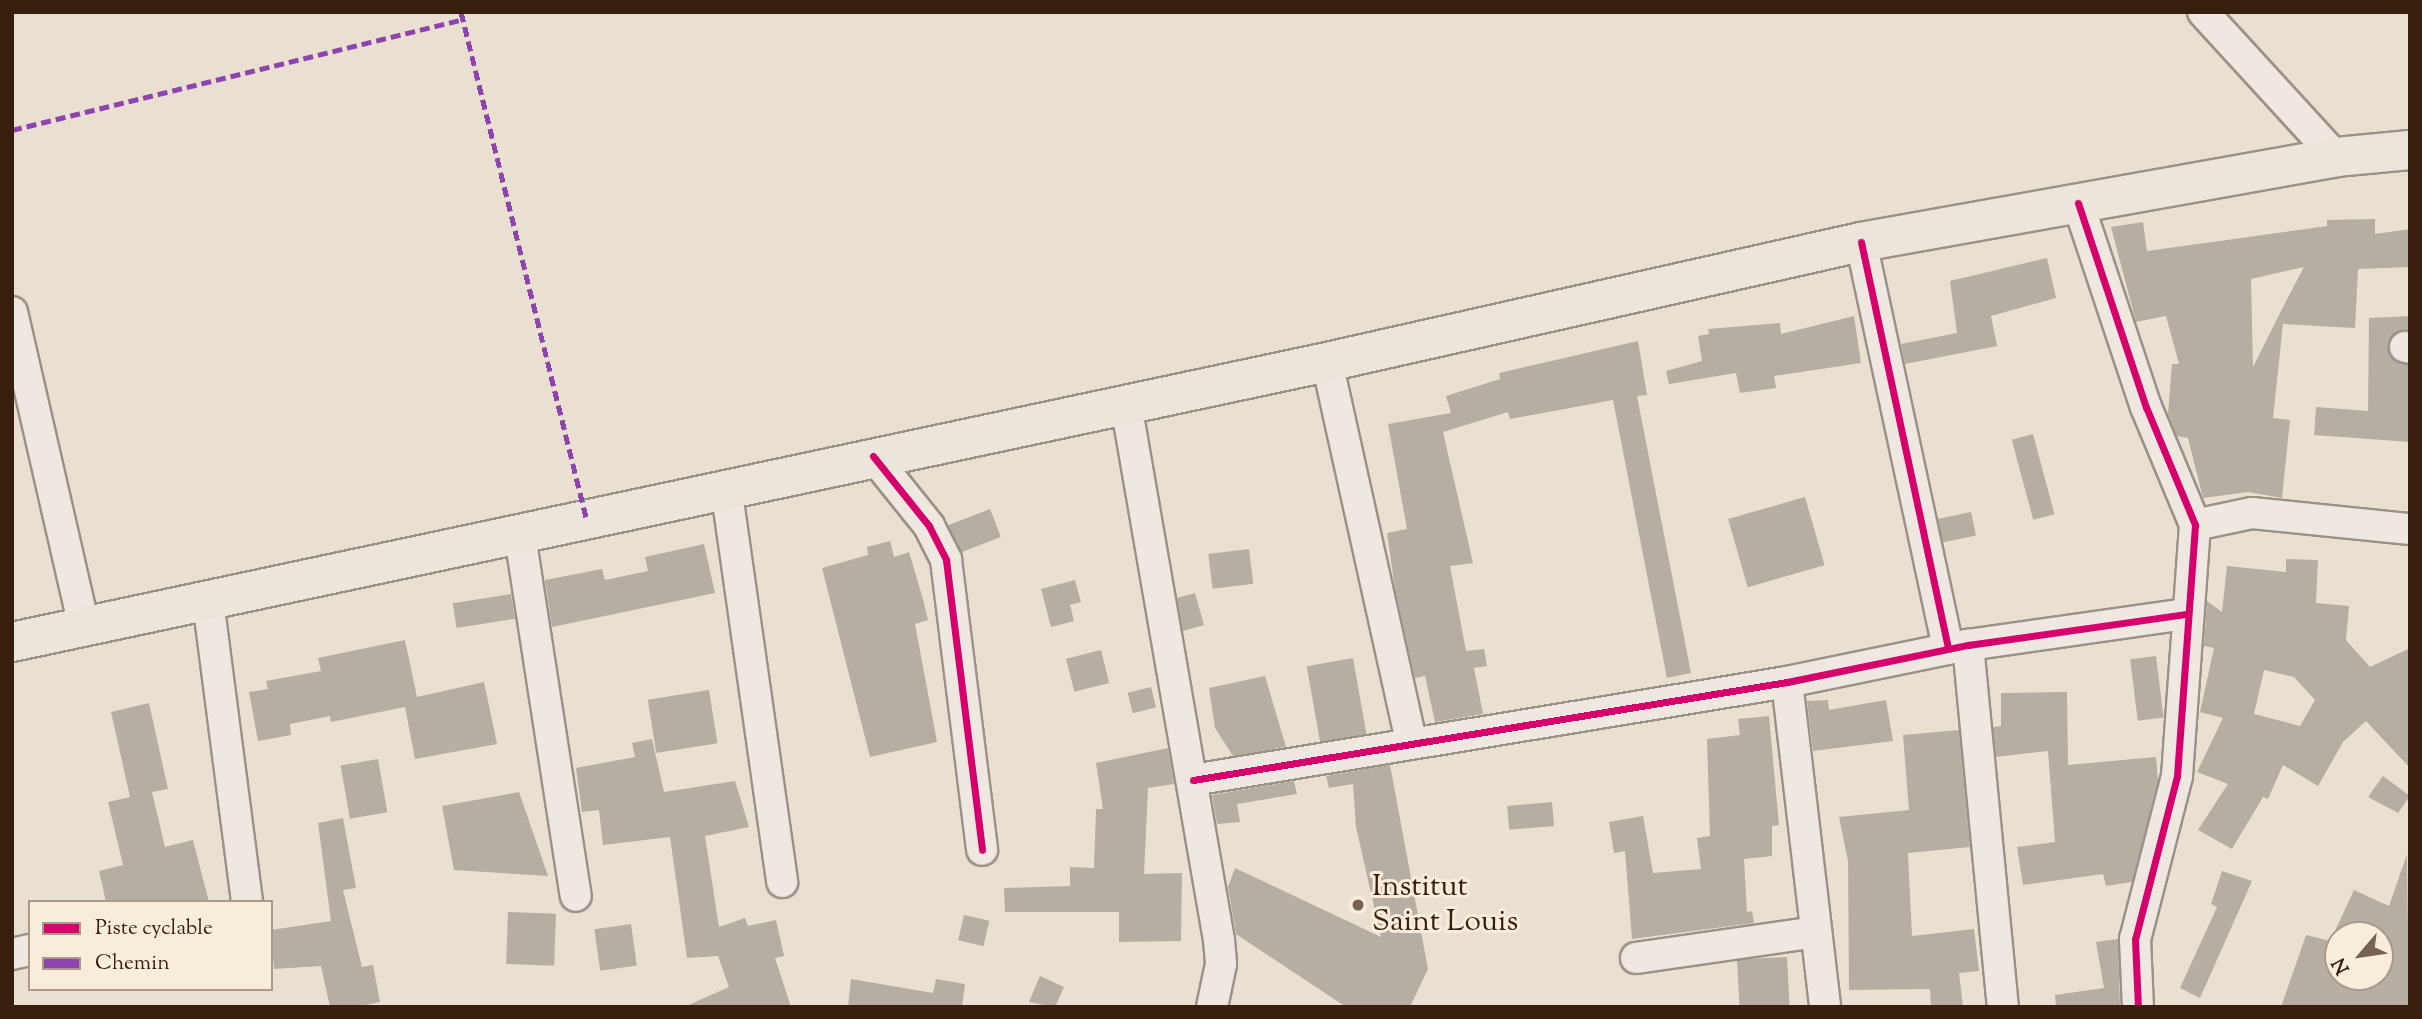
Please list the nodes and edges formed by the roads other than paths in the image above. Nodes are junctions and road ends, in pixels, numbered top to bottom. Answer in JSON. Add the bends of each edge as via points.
{"nodes":[{"id":1,"x":2203,"y":12,"type":"edge"},
{"id":2,"x":2410,"y":150,"type":"edge"},
{"id":3,"x":2336,"y":157,"type":"junction"},
{"id":4,"x":2078,"y":203,"type":"junction"},
{"id":5,"x":1861,"y":242,"type":"junction"},
{"id":6,"x":12,"y":312,"type":"edge"},
{"id":7,"x":1327,"y":362,"type":"junction"},
{"id":8,"x":1126,"y":404,"type":"junction"},
{"id":9,"x":873,"y":456,"type":"junction"},
{"id":10,"x":726,"y":486,"type":"junction"},
{"id":11,"x":2195,"y":525,"type":"junction"},
{"id":12,"x":2410,"y":529,"type":"edge"},
{"id":13,"x":520,"y":536,"type":"junction"},
{"id":14,"x":208,"y":601,"type":"junction"},
{"id":15,"x":2187,"y":614,"type":"junction"},
{"id":16,"x":84,"y":627,"type":"junction"},
{"id":17,"x":12,"y":642,"type":"edge"},
{"id":18,"x":1958,"y":647,"type":"junction"},
{"id":19,"x":1787,"y":682,"type":"junction"},
{"id":20,"x":1411,"y":741,"type":"junction"},
{"id":21,"x":1193,"y":780,"type":"junction"},
{"id":22,"x":982,"y":850,"type":"dead end"},
{"id":23,"x":782,"y":882,"type":"dead end"},
{"id":24,"x":576,"y":896,"type":"dead end"},
{"id":25,"x":247,"y":900,"type":"edge"},
{"id":26,"x":1816,"y":932,"type":"junction"},
{"id":27,"x":1636,"y":958,"type":"dead end"},
{"id":28,"x":1212,"y":1007,"type":"edge"},
{"id":29,"x":1825,"y":1007,"type":"edge"},
{"id":30,"x":2003,"y":1007,"type":"edge"},
{"id":31,"x":2138,"y":1007,"type":"edge"}],
"edges":[{"from":1,"to":3,"type":"street"},
{"from":2,"to":3,"type":"main road"},
{"from":3,"to":4,"type":"main road"},
{"from":4,"to":5,"type":"main road"},
{"from":4,"to":11,"type":"street","via":[[2146,407]]},
{"from":5,"to":7,"type":"main road"},
{"from":5,"to":18,"type":"street"},
{"from":6,"to":16,"type":"street"},
{"from":7,"to":8,"type":"main road"},
{"from":7,"to":20,"type":"street"},
{"from":8,"to":9,"type":"main road"},
{"from":8,"to":21,"type":"street"},
{"from":9,"to":10,"type":"main road"},
{"from":9,"to":22,"type":"street","via":[[929,526],[946,560]]},
{"from":10,"to":13,"type":"main road"},
{"from":10,"to":23,"type":"street"},
{"from":11,"to":12,"type":"street","via":[[2252,513]]},
{"from":11,"to":15,"type":"street"},
{"from":13,"to":14,"type":"main road"},
{"from":13,"to":24,"type":"street"},
{"from":14,"to":16,"type":"main road"},
{"from":14,"to":25,"type":"street"},
{"from":15,"to":18,"type":"street"},
{"from":15,"to":31,"type":"street","via":[[2177,776],[2135,939]]},
{"from":16,"to":17,"type":"main road"},
{"from":18,"to":19,"type":"street"},
{"from":18,"to":30,"type":"street"},
{"from":19,"to":20,"type":"street"},
{"from":19,"to":26,"type":"street"},
{"from":20,"to":21,"type":"street"},
{"from":21,"to":28,"type":"street","via":[[1220,952]]},
{"from":26,"to":27,"type":"street"},
{"from":26,"to":29,"type":"street"}]}
